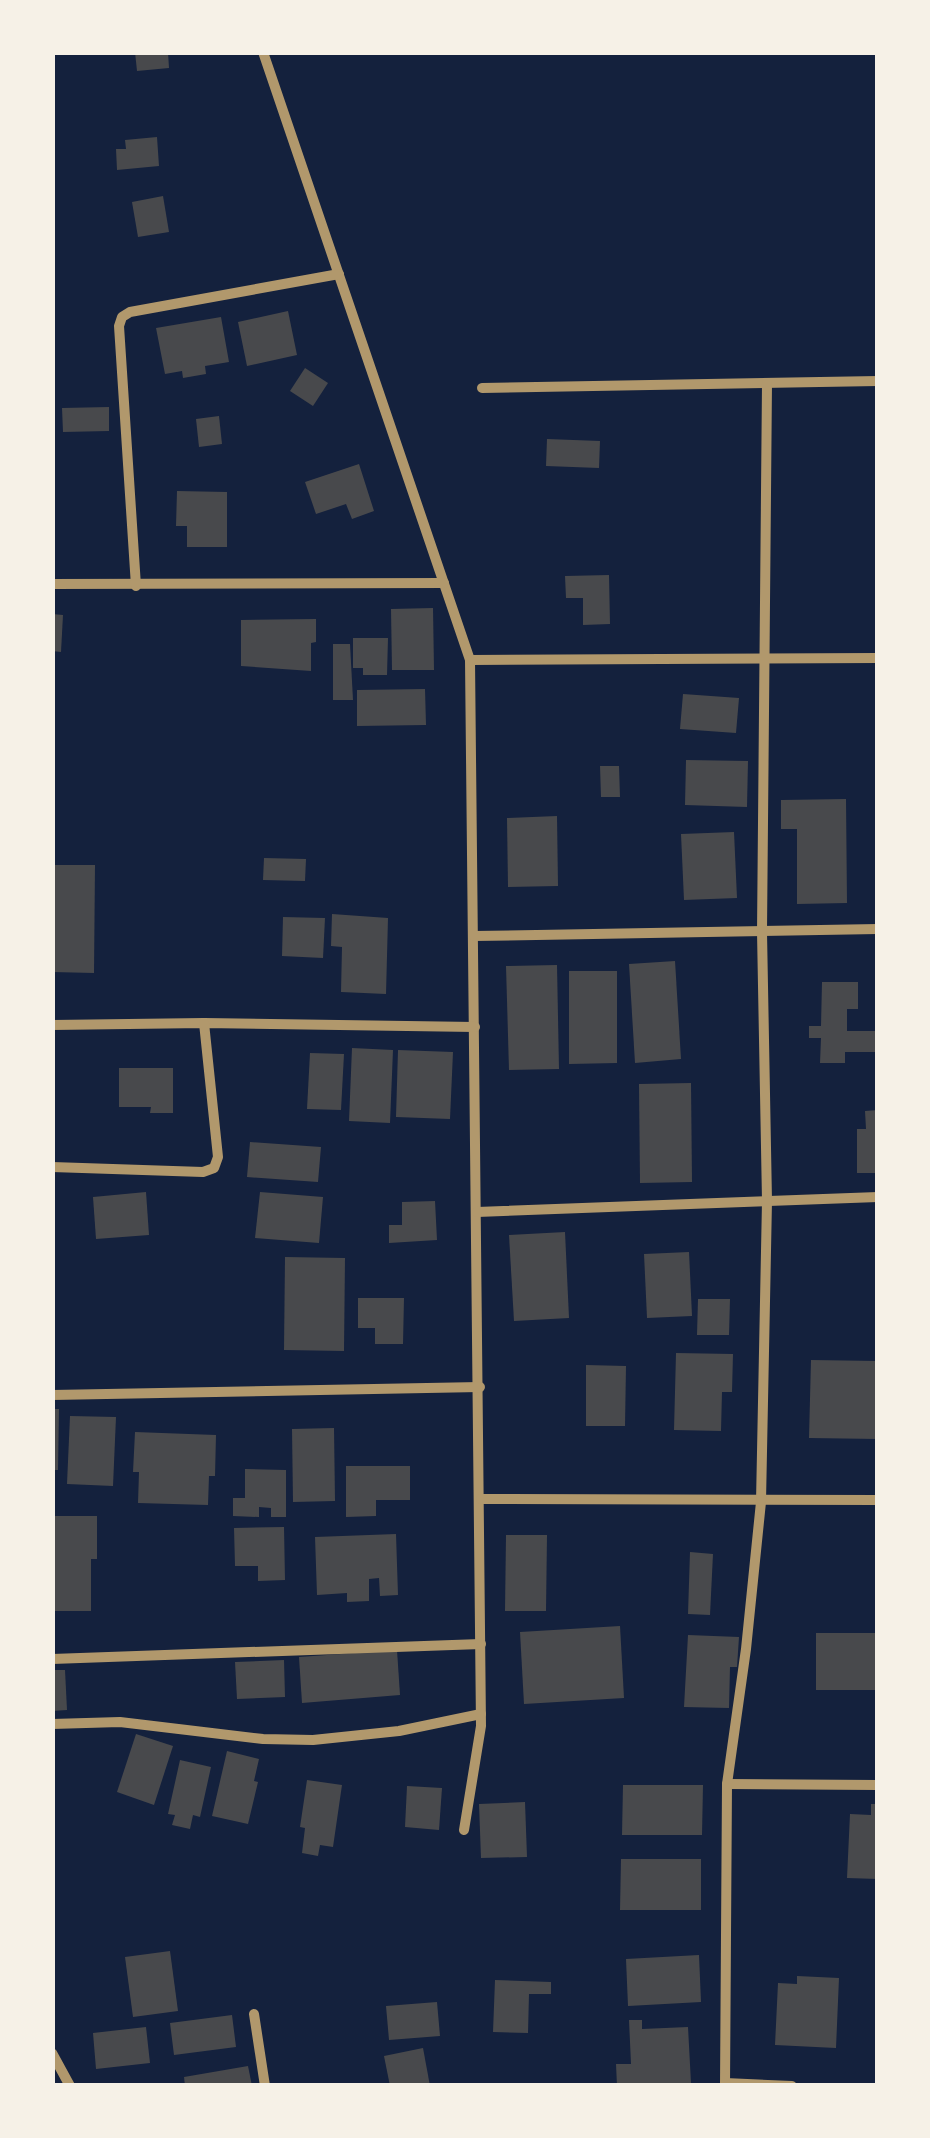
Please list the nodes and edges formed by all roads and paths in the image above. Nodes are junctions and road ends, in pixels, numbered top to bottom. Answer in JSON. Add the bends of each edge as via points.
{"nodes":[{"id":1,"x":263,"y":52,"type":"edge"},
{"id":2,"x":339,"y":274,"type":"junction"},
{"id":3,"x":878,"y":381,"type":"edge"},
{"id":4,"x":767,"y":383,"type":"junction"},
{"id":5,"x":482,"y":388,"type":"dead end"},
{"id":6,"x":444,"y":583,"type":"junction"},
{"id":7,"x":52,"y":584,"type":"edge"},
{"id":8,"x":136,"y":586,"type":"junction"},
{"id":9,"x":765,"y":658,"type":"junction"},
{"id":10,"x":878,"y":658,"type":"edge"},
{"id":11,"x":470,"y":660,"type":"junction"},
{"id":12,"x":878,"y":929,"type":"edge"},
{"id":13,"x":762,"y":932,"type":"junction"},
{"id":14,"x":474,"y":936,"type":"junction"},
{"id":15,"x":204,"y":1023,"type":"junction"},
{"id":16,"x":52,"y":1025,"type":"edge"},
{"id":17,"x":475,"y":1028,"type":"junction"},
{"id":18,"x":52,"y":1167,"type":"edge"},
{"id":19,"x":878,"y":1197,"type":"edge"},
{"id":20,"x":767,"y":1201,"type":"junction"},
{"id":21,"x":478,"y":1212,"type":"junction"},
{"id":22,"x":480,"y":1387,"type":"junction"},
{"id":23,"x":52,"y":1394,"type":"edge"},
{"id":24,"x":481,"y":1499,"type":"junction"},
{"id":25,"x":878,"y":1500,"type":"edge"},
{"id":26,"x":761,"y":1502,"type":"junction"},
{"id":27,"x":481,"y":1644,"type":"junction"},
{"id":28,"x":52,"y":1659,"type":"edge"},
{"id":29,"x":481,"y":1720,"type":"junction"},
{"id":30,"x":52,"y":1724,"type":"edge"},
{"id":31,"x":727,"y":1784,"type":"junction"},
{"id":32,"x":878,"y":1785,"type":"edge"},
{"id":33,"x":464,"y":1830,"type":"dead end"},
{"id":34,"x":254,"y":2014,"type":"dead end"},
{"id":35,"x":52,"y":2053,"type":"edge"},
{"id":36,"x":725,"y":2084,"type":"edge"},
{"id":37,"x":70,"y":2086,"type":"edge"},
{"id":38,"x":265,"y":2086,"type":"edge"},
{"id":39,"x":792,"y":2086,"type":"edge"}],
"edges":[{"from":1,"to":2,"type":"street"},
{"from":2,"to":6,"type":"street"},
{"from":2,"to":8,"type":"street","via":[[122,317]]},
{"from":3,"to":4,"type":"street"},
{"from":4,"to":5,"type":"street"},
{"from":4,"to":9,"type":"street"},
{"from":6,"to":8,"type":"street"},
{"from":6,"to":11,"type":"street"},
{"from":7,"to":8,"type":"street"},
{"from":9,"to":10,"type":"street"},
{"from":9,"to":11,"type":"street"},
{"from":9,"to":13,"type":"street"},
{"from":11,"to":14,"type":"street"},
{"from":12,"to":13,"type":"street"},
{"from":13,"to":14,"type":"street"},
{"from":13,"to":20,"type":"street"},
{"from":14,"to":17,"type":"street"},
{"from":15,"to":16,"type":"street"},
{"from":15,"to":17,"type":"street"},
{"from":15,"to":18,"type":"street","via":[[214,1168]]},
{"from":17,"to":21,"type":"street"},
{"from":19,"to":20,"type":"street"},
{"from":20,"to":21,"type":"street"},
{"from":20,"to":26,"type":"street"},
{"from":21,"to":22,"type":"street"},
{"from":22,"to":23,"type":"street"},
{"from":22,"to":24,"type":"street"},
{"from":24,"to":26,"type":"street"},
{"from":24,"to":27,"type":"street"},
{"from":25,"to":26,"type":"street"},
{"from":26,"to":31,"type":"street"},
{"from":27,"to":28,"type":"street"},
{"from":27,"to":29,"type":"street"},
{"from":29,"to":30,"type":"street","via":[[314,1740],[120,1722]]},
{"from":29,"to":33,"type":"street"},
{"from":31,"to":32,"type":"street"},
{"from":31,"to":36,"type":"street"},
{"from":34,"to":38,"type":"street"},
{"from":35,"to":37,"type":"street"},
{"from":36,"to":39,"type":"street"}]}
